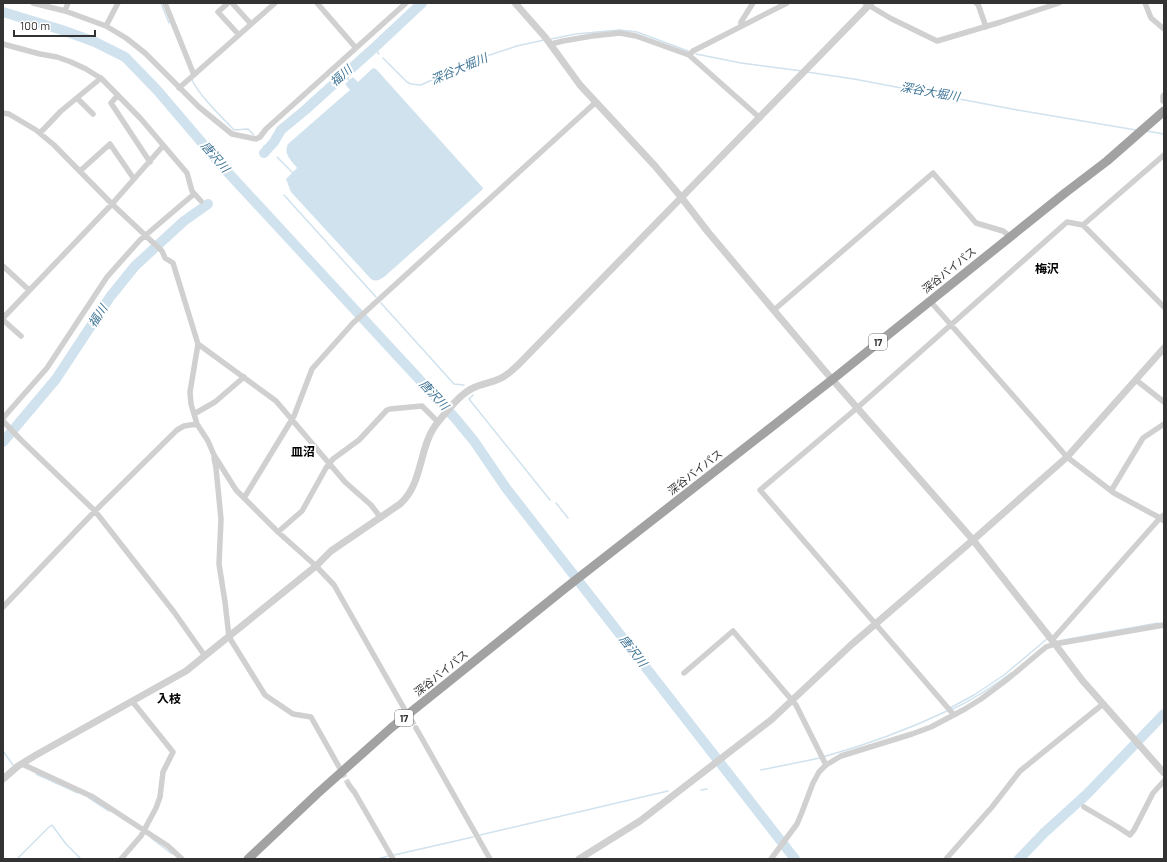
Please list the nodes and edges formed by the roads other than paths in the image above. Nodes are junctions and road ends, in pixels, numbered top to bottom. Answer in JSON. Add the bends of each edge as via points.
{"nodes":[{"id":1,"x":33,"y":3,"type":"edge"},
{"id":2,"x":68,"y":3,"type":"edge"},
{"id":3,"x":118,"y":3,"type":"edge"},
{"id":4,"x":165,"y":3,"type":"edge"},
{"id":5,"x":228,"y":3,"type":"edge"},
{"id":6,"x":232,"y":3,"type":"edge"},
{"id":7,"x":275,"y":3,"type":"edge"},
{"id":8,"x":317,"y":3,"type":"edge"},
{"id":9,"x":406,"y":3,"type":"edge"},
{"id":10,"x":515,"y":3,"type":"edge"},
{"id":11,"x":753,"y":3,"type":"edge"},
{"id":12,"x":787,"y":3,"type":"edge"},
{"id":13,"x":976,"y":3,"type":"edge"},
{"id":14,"x":1059,"y":3,"type":"edge"},
{"id":15,"x":1145,"y":3,"type":"edge"},
{"id":16,"x":868,"y":4,"type":"edge"},
{"id":17,"x":65,"y":11,"type":"junction"},
{"id":18,"x":251,"y":24,"type":"junction"},
{"id":19,"x":106,"y":26,"type":"junction"},
{"id":20,"x":741,"y":26,"type":"junction"},
{"id":21,"x":986,"y":27,"type":"junction"},
{"id":22,"x":1164,"y":29,"type":"edge"},
{"id":23,"x":238,"y":35,"type":"junction"},
{"id":24,"x":3,"y":44,"type":"edge"},
{"id":25,"x":551,"y":44,"type":"junction"},
{"id":26,"x":356,"y":48,"type":"junction"},
{"id":27,"x":689,"y":55,"type":"junction"},
{"id":28,"x":194,"y":75,"type":"junction"},
{"id":29,"x":101,"y":78,"type":"junction"},
{"id":30,"x":179,"y":88,"type":"junction"},
{"id":31,"x":118,"y":95,"type":"junction"},
{"id":32,"x":77,"y":98,"type":"junction"},
{"id":33,"x":596,"y":102,"type":"junction"},
{"id":34,"x":1164,"y":111,"type":"edge"},
{"id":35,"x":3,"y":113,"type":"edge"},
{"id":36,"x":93,"y":114,"type":"dead end"},
{"id":37,"x":760,"y":118,"type":"junction"},
{"id":38,"x":40,"y":134,"type":"junction"},
{"id":39,"x":163,"y":146,"type":"junction"},
{"id":40,"x":1164,"y":155,"type":"edge"},
{"id":41,"x":150,"y":162,"type":"junction"},
{"id":42,"x":80,"y":171,"type":"junction"},
{"id":43,"x":134,"y":179,"type":"junction"},
{"id":44,"x":194,"y":194,"type":"junction"},
{"id":45,"x":681,"y":197,"type":"junction"},
{"id":46,"x":201,"y":201,"type":"dead end"},
{"id":47,"x":112,"y":204,"type":"junction"},
{"id":48,"x":1083,"y":225,"type":"junction"},
{"id":49,"x":147,"y":236,"type":"junction"},
{"id":50,"x":1011,"y":236,"type":"junction"},
{"id":51,"x":3,"y":266,"type":"edge"},
{"id":52,"x":29,"y":290,"type":"junction"},
{"id":53,"x":930,"y":301,"type":"junction"},
{"id":54,"x":1164,"y":307,"type":"edge"},
{"id":55,"x":774,"y":310,"type":"junction"},
{"id":56,"x":3,"y":319,"type":"edge"},
{"id":57,"x":951,"y":324,"type":"junction"},
{"id":58,"x":21,"y":336,"type":"dead end"},
{"id":59,"x":198,"y":344,"type":"junction"},
{"id":60,"x":1162,"y":353,"type":"edge"},
{"id":61,"x":244,"y":377,"type":"junction"},
{"id":62,"x":833,"y":379,"type":"junction"},
{"id":63,"x":1136,"y":380,"type":"junction"},
{"id":64,"x":1164,"y":402,"type":"edge"},
{"id":65,"x":857,"y":408,"type":"junction"},
{"id":66,"x":194,"y":414,"type":"junction"},
{"id":67,"x":292,"y":419,"type":"junction"},
{"id":68,"x":3,"y":420,"type":"edge"},
{"id":69,"x":439,"y":421,"type":"junction"},
{"id":70,"x":197,"y":424,"type":"junction"},
{"id":71,"x":1164,"y":424,"type":"edge"},
{"id":72,"x":214,"y":455,"type":"junction"},
{"id":73,"x":1067,"y":457,"type":"junction"},
{"id":74,"x":330,"y":463,"type":"junction"},
{"id":75,"x":1111,"y":491,"type":"junction"},
{"id":76,"x":244,"y":498,"type":"junction"},
{"id":77,"x":95,"y":511,"type":"junction"},
{"id":78,"x":381,"y":518,"type":"junction"},
{"id":79,"x":1163,"y":518,"type":"edge"},
{"id":80,"x":278,"y":532,"type":"junction"},
{"id":81,"x":973,"y":540,"type":"junction"},
{"id":82,"x":316,"y":566,"type":"junction"},
{"id":83,"x":3,"y":607,"type":"edge"},
{"id":84,"x":874,"y":624,"type":"junction"},
{"id":85,"x":1164,"y":625,"type":"edge"},
{"id":86,"x":229,"y":637,"type":"junction"},
{"id":87,"x":1054,"y":642,"type":"junction"},
{"id":88,"x":205,"y":656,"type":"junction"},
{"id":89,"x":684,"y":673,"type":"dead end"},
{"id":90,"x":792,"y":700,"type":"junction"},
{"id":91,"x":132,"y":701,"type":"junction"},
{"id":92,"x":1103,"y":704,"type":"junction"},
{"id":93,"x":405,"y":710,"type":"tunnel mouth"},
{"id":94,"x":954,"y":715,"type":"junction"},
{"id":95,"x":416,"y":728,"type":"tunnel mouth"},
{"id":96,"x":22,"y":764,"type":"junction"},
{"id":97,"x":338,"y":765,"type":"tunnel mouth"},
{"id":98,"x":826,"y":765,"type":"junction"},
{"id":99,"x":1164,"y":773,"type":"edge"},
{"id":100,"x":3,"y":779,"type":"edge"},
{"id":101,"x":1164,"y":781,"type":"edge"},
{"id":102,"x":349,"y":785,"type":"tunnel mouth"},
{"id":103,"x":1084,"y":808,"type":"dead end"},
{"id":104,"x":145,"y":830,"type":"junction"},
{"id":105,"x":120,"y":859,"type":"edge"},
{"id":106,"x":182,"y":859,"type":"edge"},
{"id":107,"x":248,"y":859,"type":"edge"},
{"id":108,"x":392,"y":859,"type":"edge"},
{"id":109,"x":490,"y":859,"type":"edge"},
{"id":110,"x":579,"y":859,"type":"edge"},
{"id":111,"x":771,"y":859,"type":"edge"},
{"id":112,"x":946,"y":859,"type":"edge"}],
"edges":[{"from":1,"to":17,"type":"street"},
{"from":2,"to":17,"type":"street"},
{"from":3,"to":19,"type":"street"},
{"from":4,"to":28,"type":"street"},
{"from":5,"to":23,"type":"street","via":[[218,12]]},
{"from":6,"to":18,"type":"street"},
{"from":7,"to":18,"type":"street"},
{"from":8,"to":26,"type":"street"},
{"from":9,"to":26,"type":"street"},
{"from":10,"to":25,"type":"street"},
{"from":11,"to":20,"type":"street"},
{"from":12,"to":20,"type":"street"},
{"from":13,"to":21,"type":"street"},
{"from":14,"to":21,"type":"street"},
{"from":15,"to":22,"type":"street","via":[[1151,18]]},
{"from":16,"to":21,"type":"street","via":[[937,41]]},
{"from":16,"to":37,"type":"street"},
{"from":17,"to":19,"type":"street"},
{"from":18,"to":23,"type":"street"},
{"from":19,"to":30,"type":"street","via":[[145,53]]},
{"from":20,"to":27,"type":"street"},
{"from":23,"to":28,"type":"street"},
{"from":24,"to":29,"type":"street","via":[[57,57]]},
{"from":25,"to":27,"type":"street","via":[[592,36],[631,34]]},
{"from":25,"to":33,"type":"street"},
{"from":26,"to":30,"type":"street","via":[[256,139],[232,134]]},
{"from":27,"to":37,"type":"street"},
{"from":28,"to":30,"type":"street"},
{"from":29,"to":31,"type":"street"},
{"from":29,"to":32,"type":"street"},
{"from":31,"to":39,"type":"street"},
{"from":31,"to":41,"type":"street","via":[[111,103]]},
{"from":32,"to":36,"type":"street"},
{"from":32,"to":38,"type":"street"},
{"from":33,"to":45,"type":"street"},
{"from":33,"to":67,"type":"street","via":[[353,323],[312,369]]},
{"from":34,"to":50,"type":"highway","name":"深谷バイパス","number":"17","via":[[1107,161]]},
{"from":35,"to":38,"type":"street","via":[[9,114]]},
{"from":37,"to":45,"type":"street"},
{"from":38,"to":42,"type":"street"},
{"from":39,"to":41,"type":"street"},
{"from":39,"to":44,"type":"street","via":[[187,173]]},
{"from":40,"to":48,"type":"street"},
{"from":41,"to":43,"type":"street"},
{"from":42,"to":43,"type":"street","via":[[110,144]]},
{"from":42,"to":47,"type":"street"},
{"from":43,"to":47,"type":"street"},
{"from":44,"to":46,"type":"street"},
{"from":44,"to":49,"type":"street"},
{"from":45,"to":55,"type":"street"},
{"from":45,"to":69,"type":"street","via":[[508,374],[463,394]]},
{"from":47,"to":49,"type":"street"},
{"from":47,"to":52,"type":"street"},
{"from":48,"to":54,"type":"street"},
{"from":48,"to":57,"type":"street","via":[[1067,222]]},
{"from":49,"to":59,"type":"street","via":[[162,250],[165,258],[173,263]]},
{"from":49,"to":68,"type":"street","via":[[140,240],[107,277],[47,368]]},
{"from":50,"to":53,"type":"highway","name":"深谷バイパス","number":"17"},
{"from":50,"to":55,"type":"street","via":[[1004,231],[976,223],[933,173]]},
{"from":51,"to":52,"type":"street"},
{"from":52,"to":56,"type":"street"},
{"from":53,"to":57,"type":"street"},
{"from":53,"to":62,"type":"highway","name":"深谷バイパス","number":"17"},
{"from":55,"to":62,"type":"street"},
{"from":56,"to":58,"type":"street"},
{"from":57,"to":65,"type":"street"},
{"from":57,"to":73,"type":"street"},
{"from":59,"to":61,"type":"street"},
{"from":59,"to":66,"type":"street","via":[[190,392]]},
{"from":60,"to":63,"type":"street"},
{"from":61,"to":66,"type":"street","via":[[215,402]]},
{"from":61,"to":67,"type":"street","via":[[276,401]]},
{"from":62,"to":65,"type":"street"},
{"from":62,"to":107,"type":"highway","name":"深谷バイパス","number":"17","via":[[390,728]]},
{"from":63,"to":64,"type":"street"},
{"from":63,"to":73,"type":"street"},
{"from":65,"to":81,"type":"street"},
{"from":65,"to":84,"type":"street","via":[[760,490]]},
{"from":66,"to":70,"type":"street"},
{"from":67,"to":74,"type":"street"},
{"from":67,"to":76,"type":"street"},
{"from":68,"to":77,"type":"street"},
{"from":69,"to":74,"type":"street","via":[[422,406],[387,410],[359,440]]},
{"from":69,"to":78,"type":"street","via":[[429,437],[410,493],[397,507]]},
{"from":70,"to":72,"type":"street"},
{"from":70,"to":77,"type":"street","via":[[177,430]]},
{"from":71,"to":75,"type":"street","via":[[1143,438]]},
{"from":72,"to":76,"type":"street"},
{"from":72,"to":86,"type":"street","via":[[221,519],[219,564]]},
{"from":73,"to":75,"type":"street"},
{"from":73,"to":81,"type":"street"},
{"from":74,"to":78,"type":"street"},
{"from":74,"to":80,"type":"street","via":[[302,510]]},
{"from":75,"to":79,"type":"street"},
{"from":76,"to":80,"type":"street"},
{"from":77,"to":83,"type":"street"},
{"from":77,"to":88,"type":"street"},
{"from":78,"to":82,"type":"street","via":[[331,551]]},
{"from":79,"to":87,"type":"street"},
{"from":80,"to":82,"type":"street"},
{"from":81,"to":84,"type":"street"},
{"from":81,"to":87,"type":"street"},
{"from":82,"to":86,"type":"street"},
{"from":82,"to":93,"type":"street","via":[[334,585]]},
{"from":84,"to":90,"type":"street"},
{"from":84,"to":94,"type":"street"},
{"from":85,"to":87,"type":"street"},
{"from":86,"to":88,"type":"street"},
{"from":86,"to":97,"type":"street","via":[[265,695],[293,714],[311,717]]},
{"from":87,"to":92,"type":"street"},
{"from":87,"to":94,"type":"street","via":[[982,699]]},
{"from":88,"to":91,"type":"street","via":[[186,671]]},
{"from":89,"to":90,"type":"street","via":[[733,632]]},
{"from":90,"to":98,"type":"street"},
{"from":90,"to":110,"type":"street","via":[[763,727],[640,821]]},
{"from":91,"to":96,"type":"street"},
{"from":91,"to":104,"type":"street","via":[[173,752],[163,772],[158,804]]},
{"from":92,"to":99,"type":"street"},
{"from":92,"to":112,"type":"street","via":[[1020,771]]},
{"from":94,"to":98,"type":"street","via":[[912,734],[841,756]]},
{"from":95,"to":109,"type":"street"},
{"from":96,"to":100,"type":"street"},
{"from":96,"to":104,"type":"street","via":[[93,797]]},
{"from":98,"to":111,"type":"street","via":[[815,779],[800,819]]},
{"from":101,"to":103,"type":"street","via":[[1154,792],[1130,835]]},
{"from":102,"to":108,"type":"street"},
{"from":104,"to":105,"type":"street"},
{"from":104,"to":106,"type":"street"}]}
